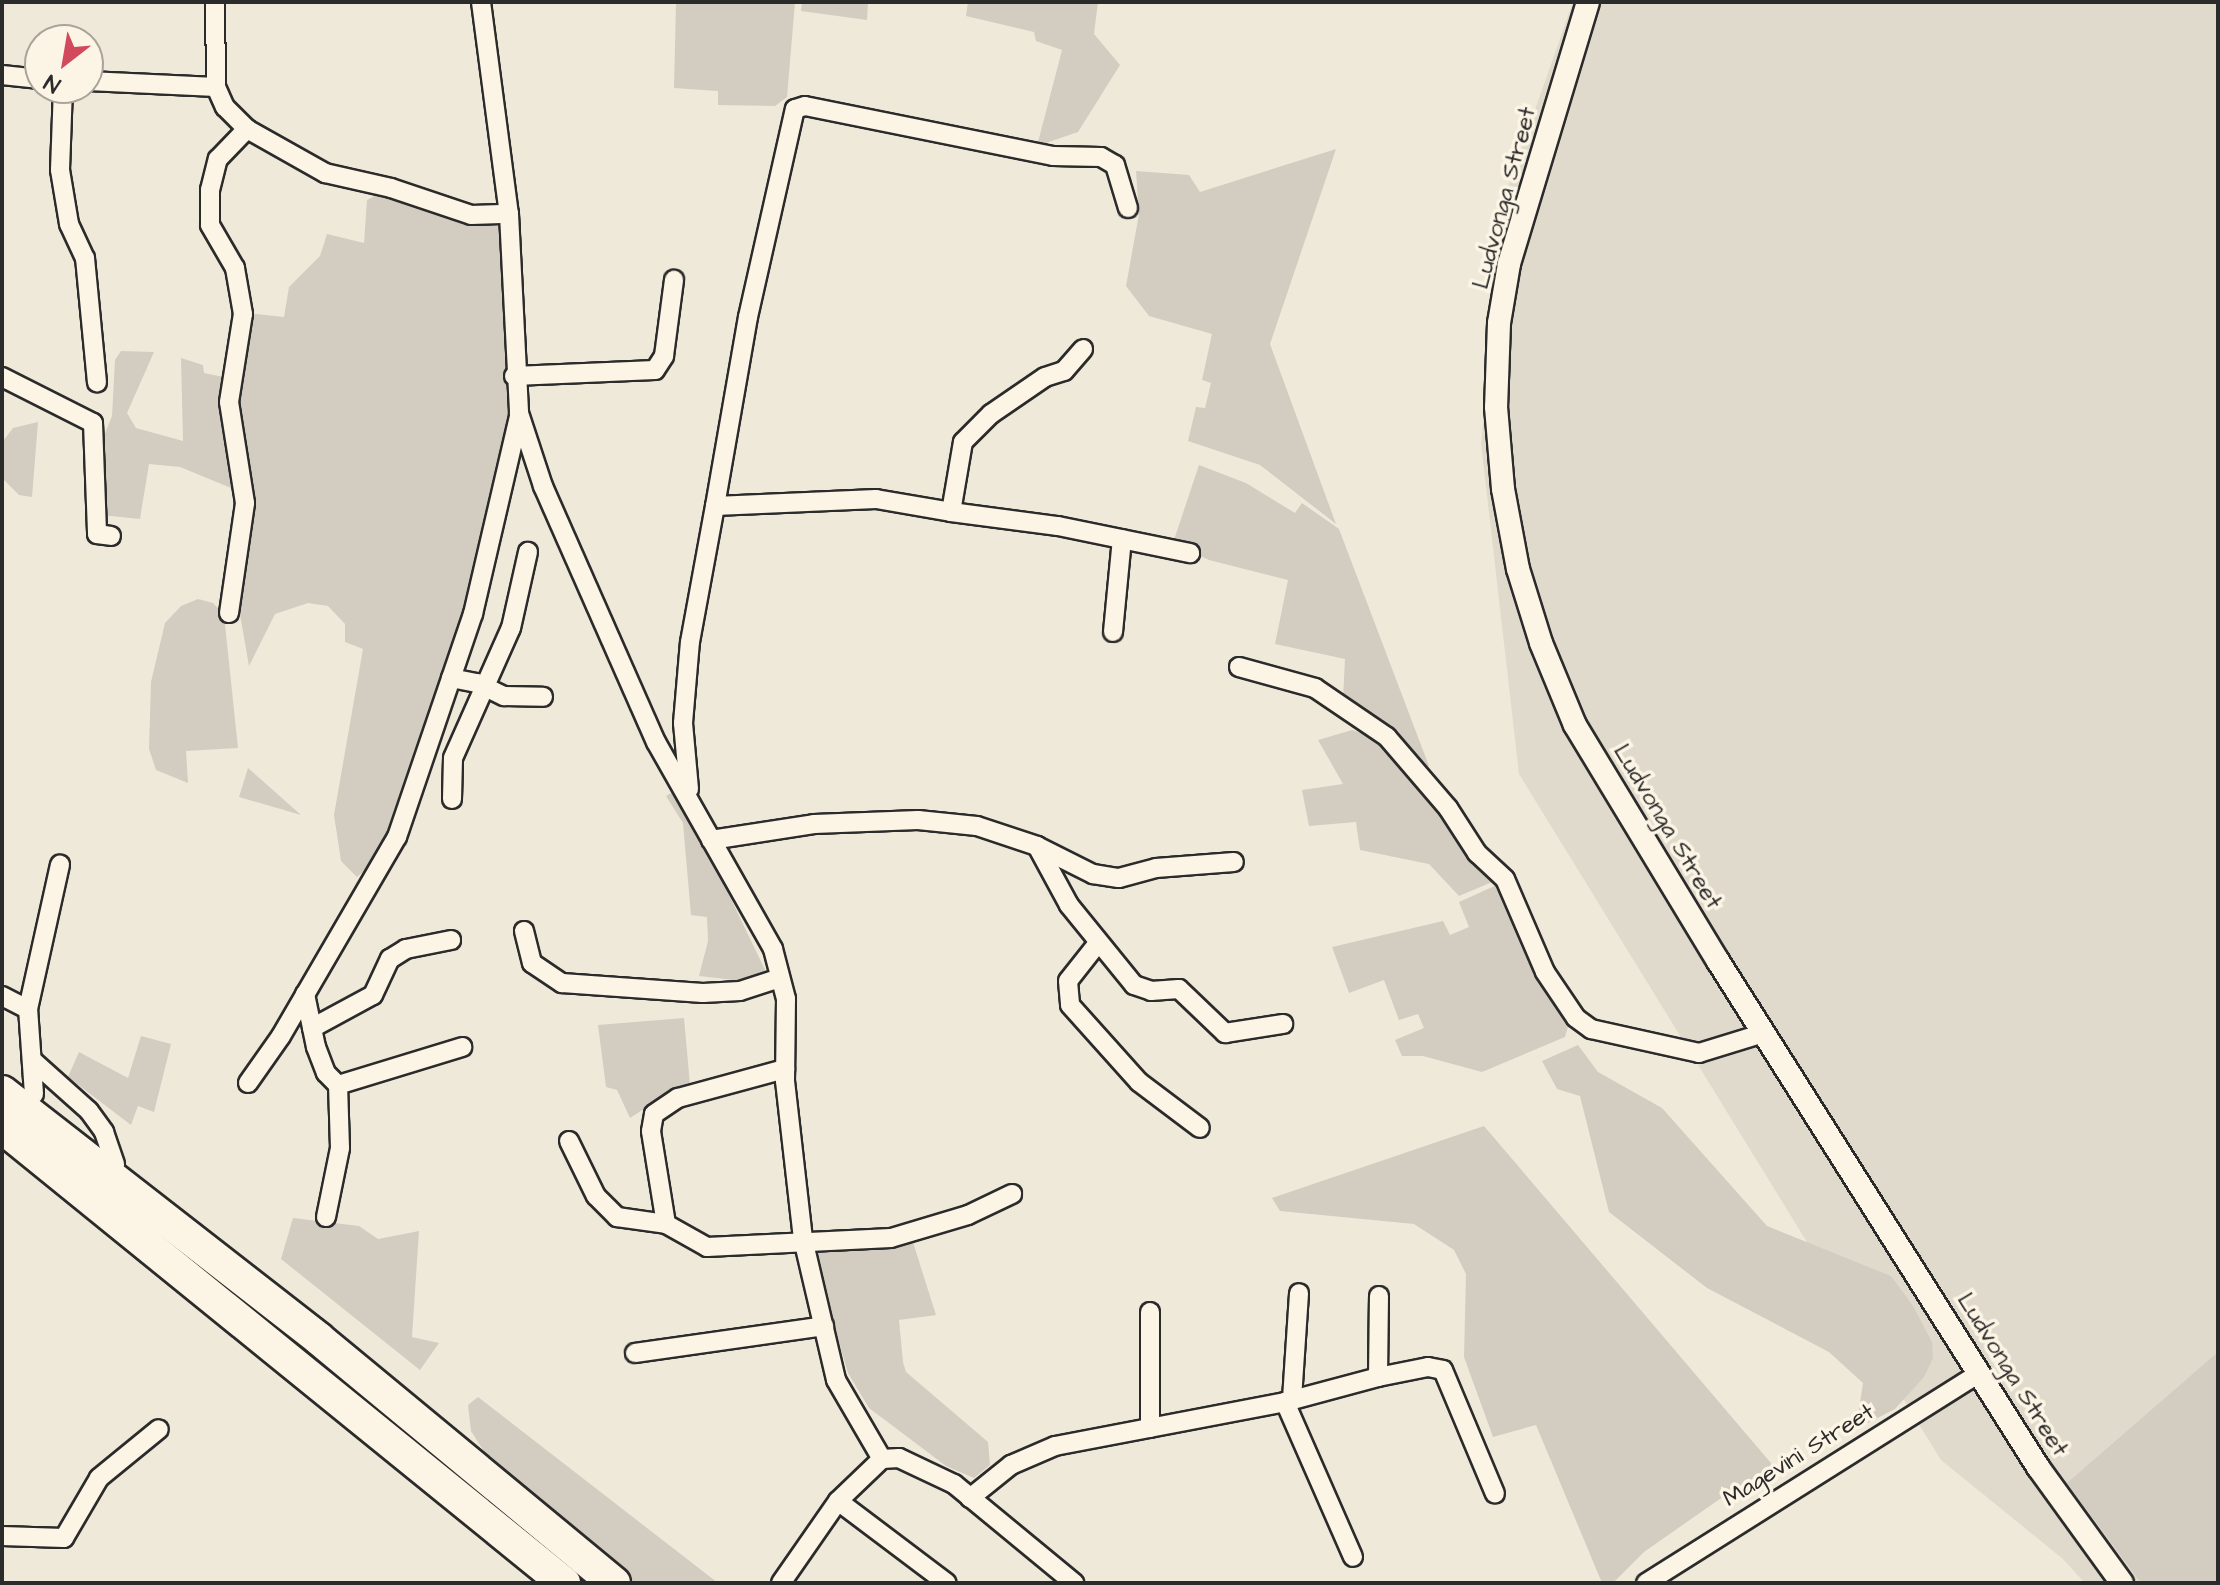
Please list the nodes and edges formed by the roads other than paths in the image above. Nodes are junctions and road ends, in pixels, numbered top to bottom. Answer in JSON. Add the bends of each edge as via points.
{"nodes":[{"id":1,"x":215,"y":2,"type":"edge"},
{"id":2,"x":481,"y":2,"type":"edge"},
{"id":3,"x":1588,"y":2,"type":"edge"},
{"id":4,"x":2,"y":75,"type":"edge"},
{"id":5,"x":24,"y":77,"type":"edge"},
{"id":6,"x":104,"y":82,"type":"edge"},
{"id":7,"x":216,"y":87,"type":"junction"},
{"id":8,"x":63,"y":104,"type":"edge"},
{"id":9,"x":247,"y":129,"type":"junction"},
{"id":10,"x":1128,"y":208,"type":"dead end"},
{"id":11,"x":509,"y":214,"type":"junction"},
{"id":12,"x":674,"y":280,"type":"dead end"},
{"id":13,"x":1083,"y":349,"type":"dead end"},
{"id":14,"x":514,"y":376,"type":"junction"},
{"id":15,"x":2,"y":377,"type":"edge"},
{"id":16,"x":97,"y":382,"type":"dead end"},
{"id":17,"x":519,"y":413,"type":"junction"},
{"id":18,"x":715,"y":506,"type":"junction"},
{"id":19,"x":951,"y":512,"type":"junction"},
{"id":20,"x":111,"y":536,"type":"dead end"},
{"id":21,"x":1122,"y":539,"type":"junction"},
{"id":22,"x":528,"y":552,"type":"dead end"},
{"id":23,"x":1190,"y":553,"type":"dead end"},
{"id":24,"x":229,"y":613,"type":"dead end"},
{"id":25,"x":1113,"y":632,"type":"dead end"},
{"id":26,"x":1239,"y":667,"type":"dead end"},
{"id":27,"x":451,"y":678,"type":"junction"},
{"id":28,"x":484,"y":686,"type":"junction"},
{"id":29,"x":543,"y":697,"type":"dead end"},
{"id":30,"x":690,"y":796,"type":"junction"},
{"id":31,"x":452,"y":799,"type":"dead end"},
{"id":32,"x":711,"y":840,"type":"junction"},
{"id":33,"x":1037,"y":846,"type":"junction"},
{"id":34,"x":1234,"y":862,"type":"dead end"},
{"id":35,"x":60,"y":865,"type":"dead end"},
{"id":36,"x":524,"y":931,"type":"dead end"},
{"id":37,"x":451,"y":940,"type":"dead end"},
{"id":38,"x":1098,"y":943,"type":"junction"},
{"id":39,"x":780,"y":978,"type":"junction"},
{"id":40,"x":305,"y":994,"type":"junction"},
{"id":41,"x":2,"y":996,"type":"edge"},
{"id":42,"x":28,"y":1009,"type":"junction"},
{"id":43,"x":1283,"y":1024,"type":"dead end"},
{"id":44,"x":312,"y":1028,"type":"junction"},
{"id":45,"x":1764,"y":1033,"type":"junction"},
{"id":46,"x":462,"y":1047,"type":"dead end"},
{"id":47,"x":17,"y":1063,"type":"edge"},
{"id":48,"x":785,"y":1069,"type":"junction"},
{"id":49,"x":248,"y":1083,"type":"dead end"},
{"id":50,"x":338,"y":1085,"type":"junction"},
{"id":51,"x":18,"y":1093,"type":"edge"},
{"id":52,"x":1200,"y":1128,"type":"dead end"},
{"id":53,"x":2,"y":1130,"type":"edge"},
{"id":54,"x":569,"y":1141,"type":"dead end"},
{"id":55,"x":115,"y":1164,"type":"junction"},
{"id":56,"x":1012,"y":1194,"type":"dead end"},
{"id":57,"x":326,"y":1217,"type":"dead end"},
{"id":58,"x":666,"y":1224,"type":"junction"},
{"id":59,"x":803,"y":1239,"type":"junction"},
{"id":60,"x":1299,"y":1293,"type":"dead end"},
{"id":61,"x":1379,"y":1296,"type":"dead end"},
{"id":62,"x":1150,"y":1312,"type":"dead end"},
{"id":63,"x":824,"y":1326,"type":"junction"},
{"id":64,"x":319,"y":1339,"type":"junction"},
{"id":65,"x":635,"y":1353,"type":"dead end"},
{"id":66,"x":1979,"y":1373,"type":"junction"},
{"id":67,"x":1378,"y":1377,"type":"junction"},
{"id":68,"x":1289,"y":1400,"type":"junction"},
{"id":69,"x":1150,"y":1428,"type":"junction"},
{"id":70,"x":159,"y":1429,"type":"dead end"},
{"id":71,"x":882,"y":1459,"type":"junction"},
{"id":72,"x":1495,"y":1494,"type":"dead end"},
{"id":73,"x":970,"y":1498,"type":"junction"},
{"id":74,"x":838,"y":1501,"type":"junction"},
{"id":75,"x":2,"y":1536,"type":"edge"},
{"id":76,"x":1353,"y":1557,"type":"dead end"},
{"id":77,"x":564,"y":1583,"type":"edge"},
{"id":78,"x":614,"y":1583,"type":"edge"},
{"id":79,"x":781,"y":1583,"type":"edge"},
{"id":80,"x":947,"y":1583,"type":"edge"},
{"id":81,"x":1074,"y":1583,"type":"edge"},
{"id":82,"x":1646,"y":1583,"type":"edge"},
{"id":83,"x":2122,"y":1583,"type":"edge"}],
"edges":[{"from":1,"to":7,"type":"street"},
{"from":2,"to":11,"type":"street"},
{"from":3,"to":45,"type":"street","name":"Ludvonga Street","via":[[1506,279],[1496,407],[1503,489],[1518,569],[1575,725]]},
{"from":4,"to":5,"type":"street"},
{"from":6,"to":7,"type":"street"},
{"from":7,"to":9,"type":"street","via":[[225,107]]},
{"from":8,"to":16,"type":"street","via":[[61,182],[69,224],[85,258]]},
{"from":9,"to":11,"type":"street","via":[[325,173],[471,215]]},
{"from":9,"to":24,"type":"street","via":[[218,159],[210,190],[210,225],[235,268],[243,314],[229,402],[245,503]]},
{"from":10,"to":18,"type":"street","via":[[1115,165],[1101,157],[1053,156],[888,121],[805,106],[795,109],[748,317]]},
{"from":11,"to":14,"type":"street"},
{"from":12,"to":14,"type":"street","via":[[664,356],[655,370]]},
{"from":13,"to":19,"type":"street","via":[[1064,371],[1045,377],[991,414],[963,442]]},
{"from":14,"to":17,"type":"street"},
{"from":15,"to":20,"type":"street","via":[[93,423],[97,534]]},
{"from":17,"to":27,"type":"street","via":[[473,614]]},
{"from":17,"to":30,"type":"street","via":[[543,486],[656,742]]},
{"from":18,"to":19,"type":"street","via":[[876,499]]},
{"from":18,"to":30,"type":"street","via":[[690,642],[683,723]]},
{"from":19,"to":21,"type":"street"},
{"from":21,"to":23,"type":"street"},
{"from":21,"to":25,"type":"street"},
{"from":22,"to":28,"type":"street","via":[[511,628]]},
{"from":26,"to":45,"type":"street","via":[[1315,688],[1387,737],[1448,808],[1477,853],[1505,879],[1545,972],[1576,1018],[1591,1029],[1699,1053]]},
{"from":27,"to":28,"type":"street"},
{"from":27,"to":40,"type":"street","via":[[385,865],[355,905]]},
{"from":28,"to":29,"type":"street","via":[[504,696]]},
{"from":28,"to":31,"type":"street","via":[[453,758]]},
{"from":30,"to":32,"type":"street"},
{"from":32,"to":33,"type":"street","via":[[814,824],[918,820],[977,826]]},
{"from":32,"to":39,"type":"street","via":[[773,949]]},
{"from":33,"to":34,"type":"street","via":[[1084,870],[1119,878],[1156,868]]},
{"from":33,"to":38,"type":"street","via":[[1069,905]]},
{"from":35,"to":42,"type":"street"},
{"from":36,"to":39,"type":"street","via":[[532,963],[562,983],[703,993],[740,991]]},
{"from":37,"to":44,"type":"street","via":[[406,949],[390,959],[373,995]]},
{"from":38,"to":43,"type":"street","via":[[1134,985],[1151,991],[1179,989],[1225,1033]]},
{"from":38,"to":52,"type":"street","via":[[1068,981],[1070,1005],[1139,1082]]},
{"from":39,"to":48,"type":"street","via":[[786,999]]},
{"from":40,"to":44,"type":"street"},
{"from":40,"to":49,"type":"street"},
{"from":41,"to":42,"type":"street"},
{"from":42,"to":47,"type":"street"},
{"from":44,"to":50,"type":"street","via":[[326,1073]]},
{"from":45,"to":66,"type":"street","name":"Ludvonga Street"},
{"from":46,"to":50,"type":"street"},
{"from":47,"to":51,"type":"highway"},
{"from":47,"to":55,"type":"street","via":[[89,1111],[104,1132]]},
{"from":48,"to":58,"type":"street","via":[[678,1098],[654,1114],[651,1131]]},
{"from":48,"to":59,"type":"street"},
{"from":50,"to":57,"type":"street","via":[[340,1148]]},
{"from":51,"to":55,"type":"highway"},
{"from":51,"to":64,"type":"highway"},
{"from":53,"to":77,"type":"highway"},
{"from":54,"to":58,"type":"street","via":[[596,1196],[617,1217]]},
{"from":55,"to":64,"type":"highway"},
{"from":56,"to":59,"type":"street","via":[[968,1215],[891,1238],[852,1243]]},
{"from":58,"to":59,"type":"street","via":[[707,1247]]},
{"from":59,"to":63,"type":"street"},
{"from":60,"to":68,"type":"street"},
{"from":61,"to":67,"type":"street"},
{"from":62,"to":69,"type":"street"},
{"from":63,"to":65,"type":"street"},
{"from":63,"to":71,"type":"street","via":[[836,1380]]},
{"from":64,"to":78,"type":"highway"},
{"from":66,"to":82,"type":"street","name":"Magevini Street"},
{"from":66,"to":83,"type":"street","name":"Ludvonga Street"},
{"from":67,"to":68,"type":"street"},
{"from":67,"to":72,"type":"street","via":[[1428,1367],[1443,1370]]},
{"from":68,"to":69,"type":"street"},
{"from":68,"to":76,"type":"street"},
{"from":69,"to":73,"type":"street","via":[[1055,1446],[1011,1465]]},
{"from":70,"to":75,"type":"street","via":[[99,1478],[64,1538]]},
{"from":71,"to":73,"type":"street","via":[[922,1465]]},
{"from":71,"to":74,"type":"street"},
{"from":73,"to":81,"type":"street"},
{"from":74,"to":79,"type":"street"},
{"from":74,"to":80,"type":"street"}]}
